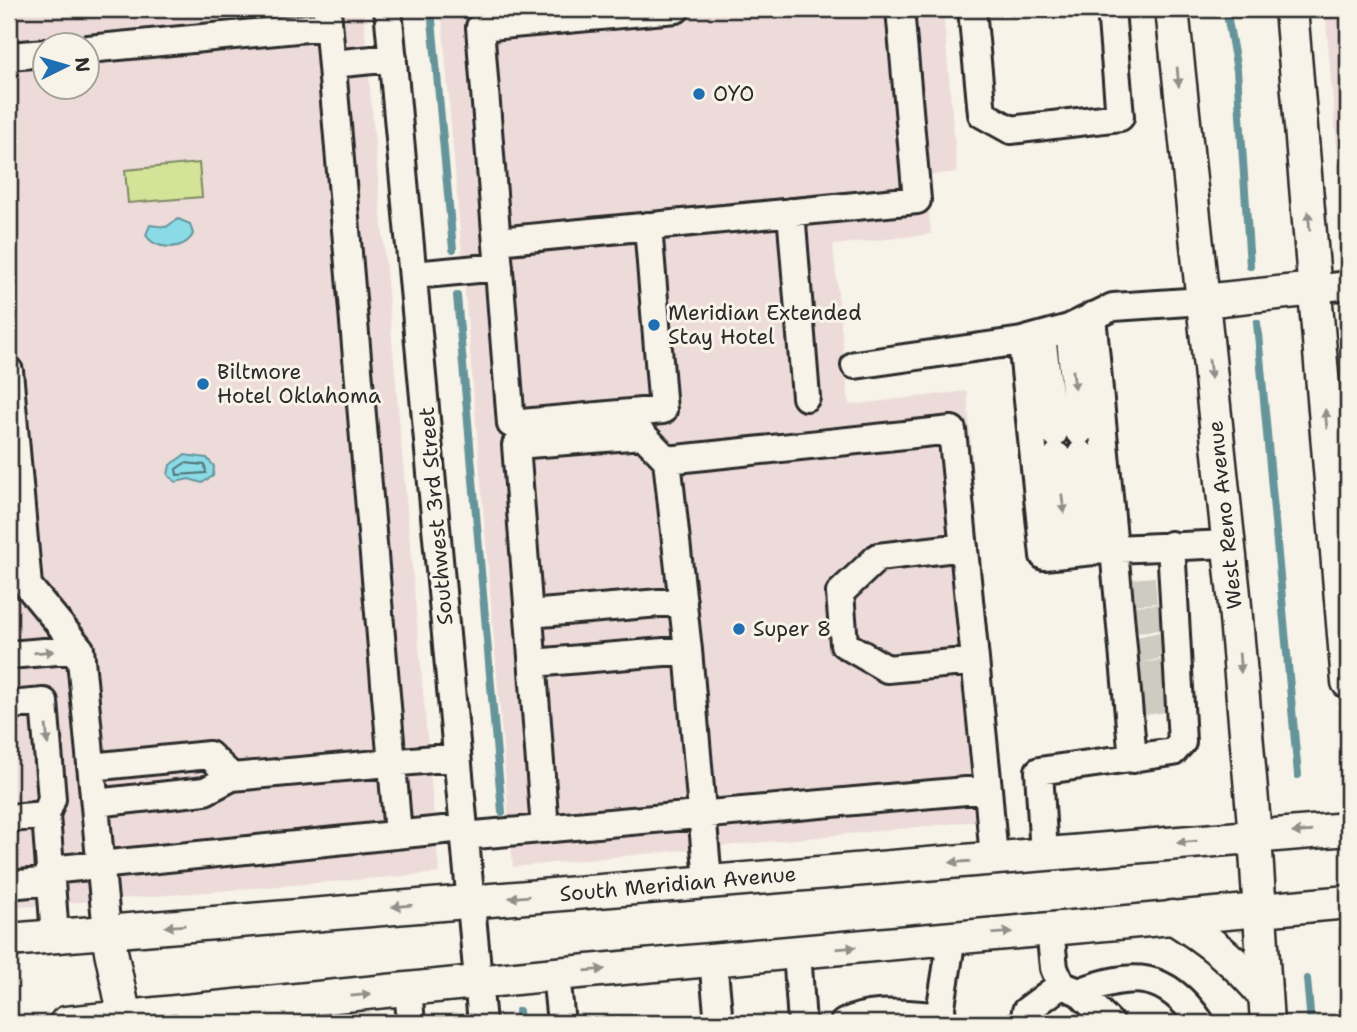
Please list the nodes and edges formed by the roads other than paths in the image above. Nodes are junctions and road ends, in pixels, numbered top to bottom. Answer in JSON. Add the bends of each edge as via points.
{"nodes":[{"id":1,"x":388,"y":9,"type":"edge"},
{"id":2,"x":676,"y":9,"type":"edge"},
{"id":3,"x":900,"y":9,"type":"edge"},
{"id":4,"x":972,"y":9,"type":"edge"},
{"id":5,"x":1111,"y":9,"type":"edge"},
{"id":6,"x":1172,"y":9,"type":"edge"},
{"id":7,"x":1291,"y":9,"type":"edge"},
{"id":8,"x":327,"y":17,"type":"edge"},
{"id":9,"x":102,"y":47,"type":"edge"},
{"id":10,"x":32,"y":54,"type":"edge"},
{"id":11,"x":9,"y":56,"type":"edge"},
{"id":12,"x":393,"y":58,"type":"junction"},
{"id":13,"x":332,"y":64,"type":"junction"},
{"id":14,"x":791,"y":212,"type":"junction"},
{"id":15,"x":649,"y":226,"type":"junction"},
{"id":16,"x":498,"y":241,"type":"junction"},
{"id":17,"x":499,"y":267,"type":"junction"},
{"id":18,"x":414,"y":275,"type":"junction"},
{"id":19,"x":1348,"y":285,"type":"edge"},
{"id":20,"x":1315,"y":289,"type":"junction"},
{"id":21,"x":1203,"y":301,"type":"junction"},
{"id":22,"x":1092,"y":316,"type":"junction"},
{"id":23,"x":1069,"y":328,"type":"junction"},
{"id":24,"x":1032,"y":338,"type":"junction"},
{"id":25,"x":855,"y":365,"type":"dead end"},
{"id":26,"x":9,"y":371,"type":"edge"},
{"id":27,"x":806,"y":397,"type":"dead end"},
{"id":28,"x":1068,"y":444,"type":"junction"},
{"id":29,"x":667,"y":460,"type":"junction"},
{"id":30,"x":15,"y":518,"type":"edge"},
{"id":31,"x":1228,"y":544,"type":"junction"},
{"id":32,"x":1171,"y":545,"type":"junction"},
{"id":33,"x":964,"y":547,"type":"junction"},
{"id":34,"x":1091,"y":551,"type":"junction"},
{"id":35,"x":18,"y":587,"type":"edge"},
{"id":36,"x":1145,"y":591,"type":"junction"},
{"id":37,"x":683,"y":601,"type":"junction"},
{"id":38,"x":529,"y":614,"type":"junction"},
{"id":39,"x":1147,"y":618,"type":"junction"},
{"id":40,"x":1150,"y":647,"type":"junction"},
{"id":41,"x":80,"y":649,"type":"junction"},
{"id":42,"x":688,"y":650,"type":"junction"},
{"id":43,"x":9,"y":655,"type":"edge"},
{"id":44,"x":975,"y":661,"type":"junction"},
{"id":45,"x":533,"y":663,"type":"junction"},
{"id":46,"x":1348,"y":682,"type":"edge"},
{"id":47,"x":1153,"y":688,"type":"junction"},
{"id":48,"x":9,"y":705,"type":"edge"},
{"id":49,"x":457,"y":757,"type":"junction"},
{"id":50,"x":1133,"y":759,"type":"junction"},
{"id":51,"x":392,"y":763,"type":"junction"},
{"id":52,"x":91,"y":767,"type":"junction"},
{"id":53,"x":232,"y":777,"type":"junction"},
{"id":54,"x":988,"y":789,"type":"junction"},
{"id":55,"x":95,"y":803,"type":"junction"},
{"id":56,"x":701,"y":814,"type":"junction"},
{"id":57,"x":46,"y":815,"type":"junction"},
{"id":58,"x":9,"y":818,"type":"edge"},
{"id":59,"x":545,"y":829,"type":"junction"},
{"id":60,"x":1348,"y":829,"type":"edge"},
{"id":61,"x":464,"y":832,"type":"junction"},
{"id":62,"x":398,"y":834,"type":"junction"},
{"id":63,"x":1255,"y":836,"type":"junction"},
{"id":64,"x":1044,"y":855,"type":"junction"},
{"id":65,"x":994,"y":859,"type":"junction"},
{"id":66,"x":100,"y":865,"type":"junction"},
{"id":67,"x":51,"y":876,"type":"junction"},
{"id":68,"x":708,"y":881,"type":"junction"},
{"id":69,"x":9,"y":885,"type":"edge"},
{"id":70,"x":470,"y":901,"type":"junction"},
{"id":71,"x":1348,"y":902,"type":"edge"},
{"id":72,"x":1260,"y":909,"type":"junction"},
{"id":73,"x":1172,"y":917,"type":"junction"},
{"id":74,"x":1050,"y":929,"type":"junction"},
{"id":75,"x":107,"y":932,"type":"junction"},
{"id":76,"x":55,"y":936,"type":"junction"},
{"id":77,"x":952,"y":937,"type":"junction"},
{"id":78,"x":9,"y":940,"type":"edge"},
{"id":79,"x":797,"y":952,"type":"junction"},
{"id":80,"x":713,"y":960,"type":"junction"},
{"id":81,"x":556,"y":974,"type":"junction"},
{"id":82,"x":478,"y":982,"type":"junction"},
{"id":83,"x":1070,"y":989,"type":"junction"},
{"id":84,"x":408,"y":990,"type":"junction"},
{"id":85,"x":1266,"y":1010,"type":"edge"},
{"id":86,"x":256,"y":1014,"type":"edge"},
{"id":87,"x":125,"y":1020,"type":"edge"},
{"id":88,"x":942,"y":1020,"type":"edge"},
{"id":89,"x":66,"y":1023,"type":"edge"},
{"id":90,"x":411,"y":1023,"type":"edge"},
{"id":91,"x":482,"y":1023,"type":"edge"},
{"id":92,"x":561,"y":1023,"type":"edge"},
{"id":93,"x":719,"y":1023,"type":"edge"},
{"id":94,"x":802,"y":1023,"type":"edge"},
{"id":95,"x":844,"y":1023,"type":"edge"},
{"id":96,"x":1024,"y":1023,"type":"edge"},
{"id":97,"x":1084,"y":1023,"type":"edge"},
{"id":98,"x":1110,"y":1023,"type":"edge"},
{"id":99,"x":1201,"y":1023,"type":"edge"}],
"edges":[{"from":1,"to":12,"type":"street","name":"Southwest 3rd Street"},
{"from":2,"to":16,"type":"street","via":[[480,27]]},
{"from":3,"to":14,"type":"street","via":[[917,200]]},
{"from":4,"to":5,"type":"street","via":[[982,114],[1011,130],[1121,117]]},
{"from":6,"to":21,"type":"main road","name":"West Reno Avenue","one_way":true},
{"from":20,"to":7,"type":"main road","one_way":true},
{"from":8,"to":9,"type":"street"},
{"from":8,"to":13,"type":"street"},
{"from":10,"to":11,"type":"street"},
{"from":12,"to":13,"type":"street"},
{"from":12,"to":18,"type":"street","name":"Southwest 3rd Street"},
{"from":13,"to":51,"type":"street"},
{"from":14,"to":15,"type":"street"},
{"from":14,"to":27,"type":"street"},
{"from":15,"to":16,"type":"street"},
{"from":15,"to":17,"type":"street","via":[[663,410],[511,424]]},
{"from":16,"to":17,"type":"street"},
{"from":17,"to":18,"type":"street"},
{"from":18,"to":49,"type":"street","name":"Southwest 3rd Street"},
{"from":19,"to":20,"type":"street"},
{"from":20,"to":21,"type":"main road"},
{"from":46,"to":20,"type":"main road","one_way":true},
{"from":21,"to":22,"type":"street","via":[[1113,307]]},
{"from":21,"to":31,"type":"main road","name":"West Reno Avenue","one_way":true},
{"from":22,"to":23,"type":"street"},
{"from":22,"to":34,"type":"street"},
{"from":23,"to":24,"type":"street"},
{"from":23,"to":28,"type":"street","one_way":true},
{"from":24,"to":25,"type":"street"},
{"from":24,"to":28,"type":"street"},
{"from":24,"to":34,"type":"street","via":[[1044,555]]},
{"from":26,"to":30,"type":"street"},
{"from":28,"to":34,"type":"street","one_way":true},
{"from":29,"to":33,"type":"street","via":[[952,430]]},
{"from":29,"to":37,"type":"street"},
{"from":29,"to":38,"type":"street","via":[[643,435],[516,445]]},
{"from":30,"to":35,"type":"street"},
{"from":31,"to":32,"type":"street"},
{"from":31,"to":63,"type":"main road","name":"West Reno Avenue","one_way":true},
{"from":32,"to":34,"type":"street"},
{"from":32,"to":36,"type":"street"},
{"from":33,"to":44,"type":"street"},
{"from":33,"to":44,"type":"street","via":[[878,557],[841,593],[844,644],[887,669]]},
{"from":34,"to":36,"type":"street"},
{"from":35,"to":41,"type":"street"},
{"from":36,"to":39,"type":"street"},
{"from":36,"to":39,"type":"street"},
{"from":37,"to":38,"type":"street"},
{"from":37,"to":42,"type":"street"},
{"from":38,"to":45,"type":"street"},
{"from":39,"to":40,"type":"street"},
{"from":39,"to":40,"type":"street"},
{"from":40,"to":47,"type":"street"},
{"from":40,"to":47,"type":"street"},
{"from":43,"to":41,"type":"street","one_way":true},
{"from":41,"to":52,"type":"street"},
{"from":42,"to":45,"type":"street"},
{"from":42,"to":56,"type":"street"},
{"from":44,"to":54,"type":"street"},
{"from":45,"to":59,"type":"street"},
{"from":47,"to":50,"type":"street"},
{"from":47,"to":50,"type":"street","via":[[1182,742],[1173,752]]},
{"from":48,"to":57,"type":"street","one_way":true,"via":[[44,702],[52,799]]},
{"from":49,"to":51,"type":"street"},
{"from":49,"to":61,"type":"street","name":"Southwest 3rd Street"},
{"from":50,"to":64,"type":"street","via":[[1039,771]]},
{"from":51,"to":53,"type":"street"},
{"from":51,"to":62,"type":"street"},
{"from":52,"to":53,"type":"street","via":[[209,755]]},
{"from":52,"to":55,"type":"street"},
{"from":53,"to":55,"type":"street","via":[[205,791]]},
{"from":54,"to":56,"type":"street"},
{"from":54,"to":65,"type":"street"},
{"from":55,"to":66,"type":"street"},
{"from":56,"to":59,"type":"street"},
{"from":56,"to":68,"type":"street"},
{"from":57,"to":58,"type":"street"},
{"from":57,"to":67,"type":"street"},
{"from":59,"to":61,"type":"street"},
{"from":60,"to":63,"type":"main road","name":"South Meridian Avenue","one_way":true},
{"from":61,"to":62,"type":"street"},
{"from":61,"to":70,"type":"street","name":"Southwest 3rd Street"},
{"from":62,"to":66,"type":"street"},
{"from":63,"to":64,"type":"main road","name":"South Meridian Avenue","one_way":true},
{"from":63,"to":72,"type":"main road","name":"West Reno Avenue"},
{"from":64,"to":65,"type":"main road","name":"South Meridian Avenue"},
{"from":65,"to":68,"type":"main road","name":"South Meridian Avenue","one_way":true},
{"from":66,"to":67,"type":"street"},
{"from":66,"to":75,"type":"street"},
{"from":67,"to":69,"type":"street"},
{"from":67,"to":76,"type":"street"},
{"from":68,"to":70,"type":"main road","name":"South Meridian Avenue","one_way":true},
{"from":70,"to":75,"type":"main road","name":"South Meridian Avenue","one_way":true},
{"from":70,"to":82,"type":"street","name":"Southwest 3rd Street"},
{"from":71,"to":72,"type":"main road"},
{"from":72,"to":73,"type":"main road"},
{"from":72,"to":85,"type":"main road","name":"West Reno Avenue"},
{"from":73,"to":74,"type":"main road"},
{"from":73,"to":85,"type":"main road","via":[[1212,942],[1244,970]]},
{"from":77,"to":74,"type":"main road","one_way":true},
{"from":74,"to":83,"type":"street","via":[[1054,968]]},
{"from":75,"to":76,"type":"main road","name":"South Meridian Avenue"},
{"from":75,"to":87,"type":"main road"},
{"from":76,"to":78,"type":"main road","name":"South Meridian Avenue"},
{"from":79,"to":77,"type":"main road","one_way":true},
{"from":77,"to":88,"type":"street"},
{"from":79,"to":80,"type":"main road"},
{"from":79,"to":94,"type":"street"},
{"from":81,"to":80,"type":"main road","one_way":true},
{"from":80,"to":93,"type":"street"},
{"from":81,"to":82,"type":"main road"},
{"from":81,"to":92,"type":"street"},
{"from":82,"to":84,"type":"main road"},
{"from":82,"to":91,"type":"street","name":"Southwest 3rd Street"},
{"from":83,"to":96,"type":"street","via":[[1026,1012]]},
{"from":83,"to":97,"type":"street"},
{"from":83,"to":98,"type":"street"},
{"from":83,"to":99,"type":"street","via":[[1112,980],[1151,979],[1185,1000]]},
{"from":86,"to":84,"type":"main road","one_way":true},
{"from":84,"to":90,"type":"street"},
{"from":86,"to":87,"type":"main road"},
{"from":87,"to":89,"type":"main road"},
{"from":88,"to":95,"type":"street","via":[[885,1014],[856,1016]]}]}
